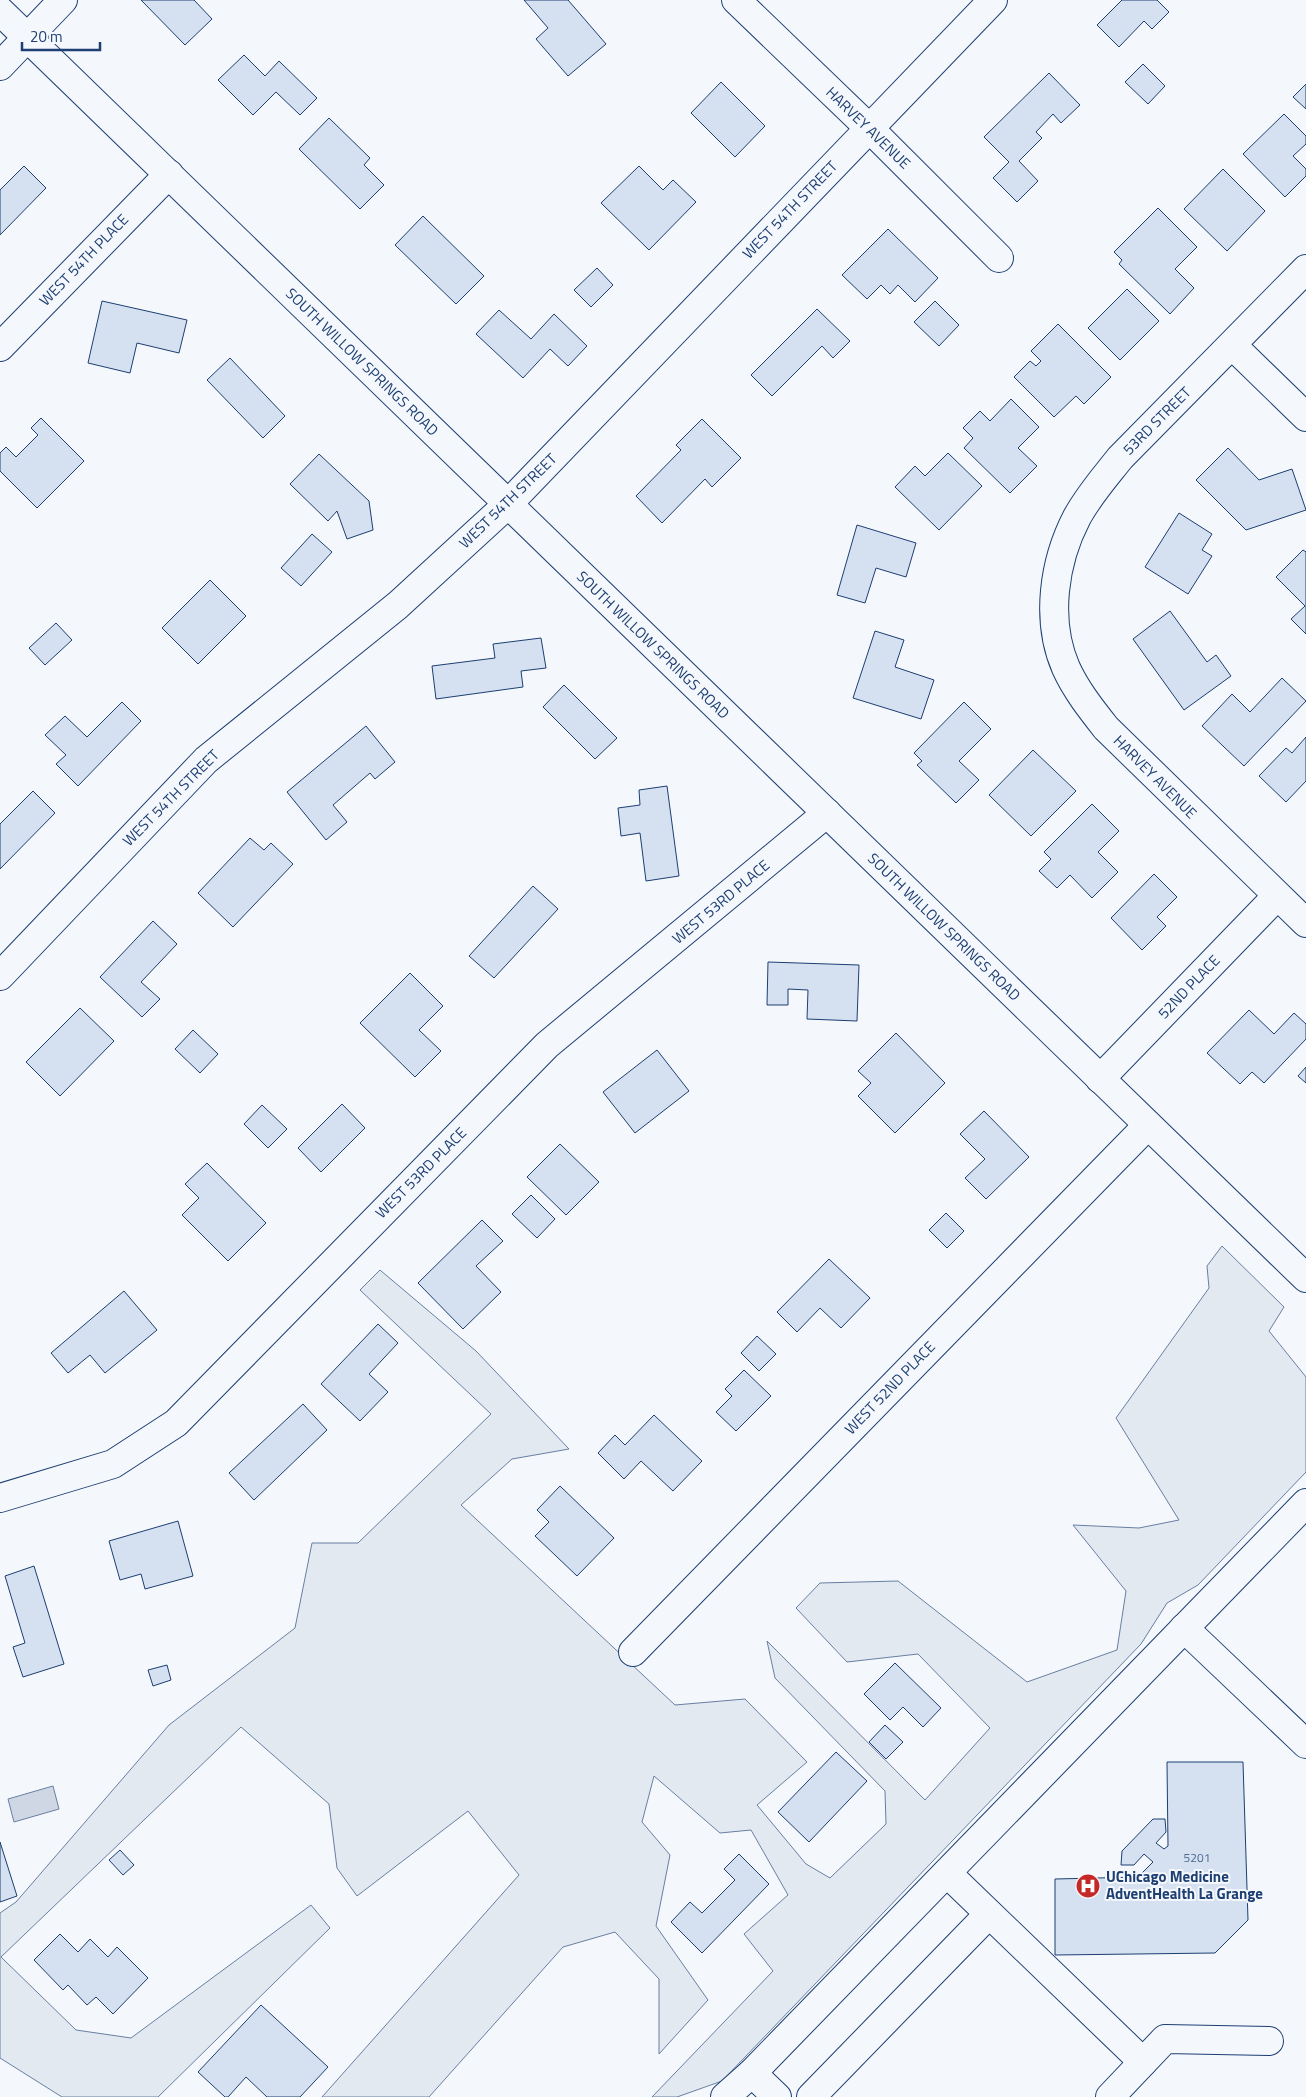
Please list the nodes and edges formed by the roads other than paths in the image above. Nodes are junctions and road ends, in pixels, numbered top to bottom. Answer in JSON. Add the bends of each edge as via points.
{"nodes":[{"id":1,"x":63,"y":0,"type":"edge"},
{"id":2,"x":736,"y":0,"type":"edge"},
{"id":3,"x":993,"y":0,"type":"edge"},
{"id":4,"x":0,"y":11,"type":"edge"},
{"id":5,"x":27,"y":37,"type":"junction"},
{"id":6,"x":0,"y":66,"type":"edge"},
{"id":7,"x":868,"y":127,"type":"junction"},
{"id":8,"x":168,"y":174,"type":"junction"},
{"id":9,"x":999,"y":258,"type":"dead end"},
{"id":10,"x":1306,"y":269,"type":"edge"},
{"id":11,"x":1232,"y":345,"type":"junction"},
{"id":12,"x":0,"y":347,"type":"edge"},
{"id":13,"x":1306,"y":417,"type":"edge"},
{"id":14,"x":508,"y":504,"type":"junction"},
{"id":15,"x":1054,"y":602,"type":"joint"},
{"id":16,"x":827,"y":814,"type":"junction"},
{"id":17,"x":1277,"y":896,"type":"junction"},
{"id":18,"x":1306,"y":923,"type":"edge"},
{"id":19,"x":0,"y":976,"type":"edge"},
{"id":20,"x":1100,"y":1078,"type":"junction"},
{"id":21,"x":1148,"y":1125,"type":"junction"},
{"id":22,"x":1306,"y":1278,"type":"edge"},
{"id":23,"x":0,"y":1498,"type":"edge"},
{"id":24,"x":1306,"y":1503,"type":"edge"},
{"id":25,"x":1184,"y":1628,"type":"junction"},
{"id":26,"x":633,"y":1652,"type":"dead end"},
{"id":27,"x":1306,"y":1744,"type":"edge"},
{"id":28,"x":946,"y":1873,"type":"junction"},
{"id":29,"x":989,"y":1914,"type":"junction"},
{"id":30,"x":1269,"y":2041,"type":"dead end"},
{"id":31,"x":1142,"y":2062,"type":"junction"},
{"id":32,"x":752,"y":2073,"type":"junction"},
{"id":33,"x":726,"y":2097,"type":"edge"},
{"id":34,"x":777,"y":2097,"type":"edge"},
{"id":35,"x":811,"y":2097,"type":"edge"},
{"id":36,"x":1110,"y":2097,"type":"edge"}],
"edges":[{"from":1,"to":5,"type":"street"},
{"from":2,"to":7,"type":"street","name":"HARVEY AVENUE"},
{"from":3,"to":7,"type":"street","name":"WEST 54TH STREET"},
{"from":4,"to":5,"type":"street","name":"SOUTH WILLOW SPRINGS ROAD"},
{"from":5,"to":6,"type":"street"},
{"from":5,"to":8,"type":"street","name":"SOUTH WILLOW SPRINGS ROAD"},
{"from":7,"to":9,"type":"street","name":"HARVEY AVENUE"},
{"from":7,"to":14,"type":"street","name":"WEST 54TH STREET"},
{"from":8,"to":12,"type":"street","name":"WEST 54TH PLACE"},
{"from":8,"to":14,"type":"street","name":"SOUTH WILLOW SPRINGS ROAD"},
{"from":10,"to":11,"type":"street","name":"53RD STREET"},
{"from":11,"to":13,"type":"street"},
{"from":11,"to":15,"type":"street","name":"53RD STREET","via":[[1120,458],[1095,488],[1064,544]]},
{"from":14,"to":16,"type":"street","name":"SOUTH WILLOW SPRINGS ROAD"},
{"from":14,"to":19,"type":"street","name":"WEST 54TH STREET","via":[[398,605],[206,760]]},
{"from":15,"to":17,"type":"street","name":"HARVEY AVENUE","via":[[1056,635],[1066,668],[1089,706],[1137,760]]},
{"from":16,"to":20,"type":"street","name":"SOUTH WILLOW SPRINGS ROAD"},
{"from":16,"to":23,"type":"street","name":"WEST 53RD PLACE","via":[[548,1045],[176,1423],[113,1464]]},
{"from":17,"to":18,"type":"street","name":"HARVEY AVENUE"},
{"from":17,"to":20,"type":"street","name":"52ND PLACE"},
{"from":20,"to":21,"type":"street","name":"SOUTH WILLOW SPRINGS ROAD"},
{"from":21,"to":22,"type":"street","name":"SOUTH WILLOW SPRINGS ROAD"},
{"from":21,"to":26,"type":"street","name":"WEST 52ND PLACE"},
{"from":24,"to":25,"type":"street"},
{"from":25,"to":27,"type":"street"},
{"from":25,"to":28,"type":"street"},
{"from":28,"to":29,"type":"street"},
{"from":28,"to":32,"type":"street"},
{"from":29,"to":31,"type":"street"},
{"from":29,"to":35,"type":"street"},
{"from":30,"to":31,"type":"street","via":[[1165,2039]]},
{"from":31,"to":36,"type":"street"},
{"from":32,"to":33,"type":"street"},
{"from":32,"to":34,"type":"street"}]}
